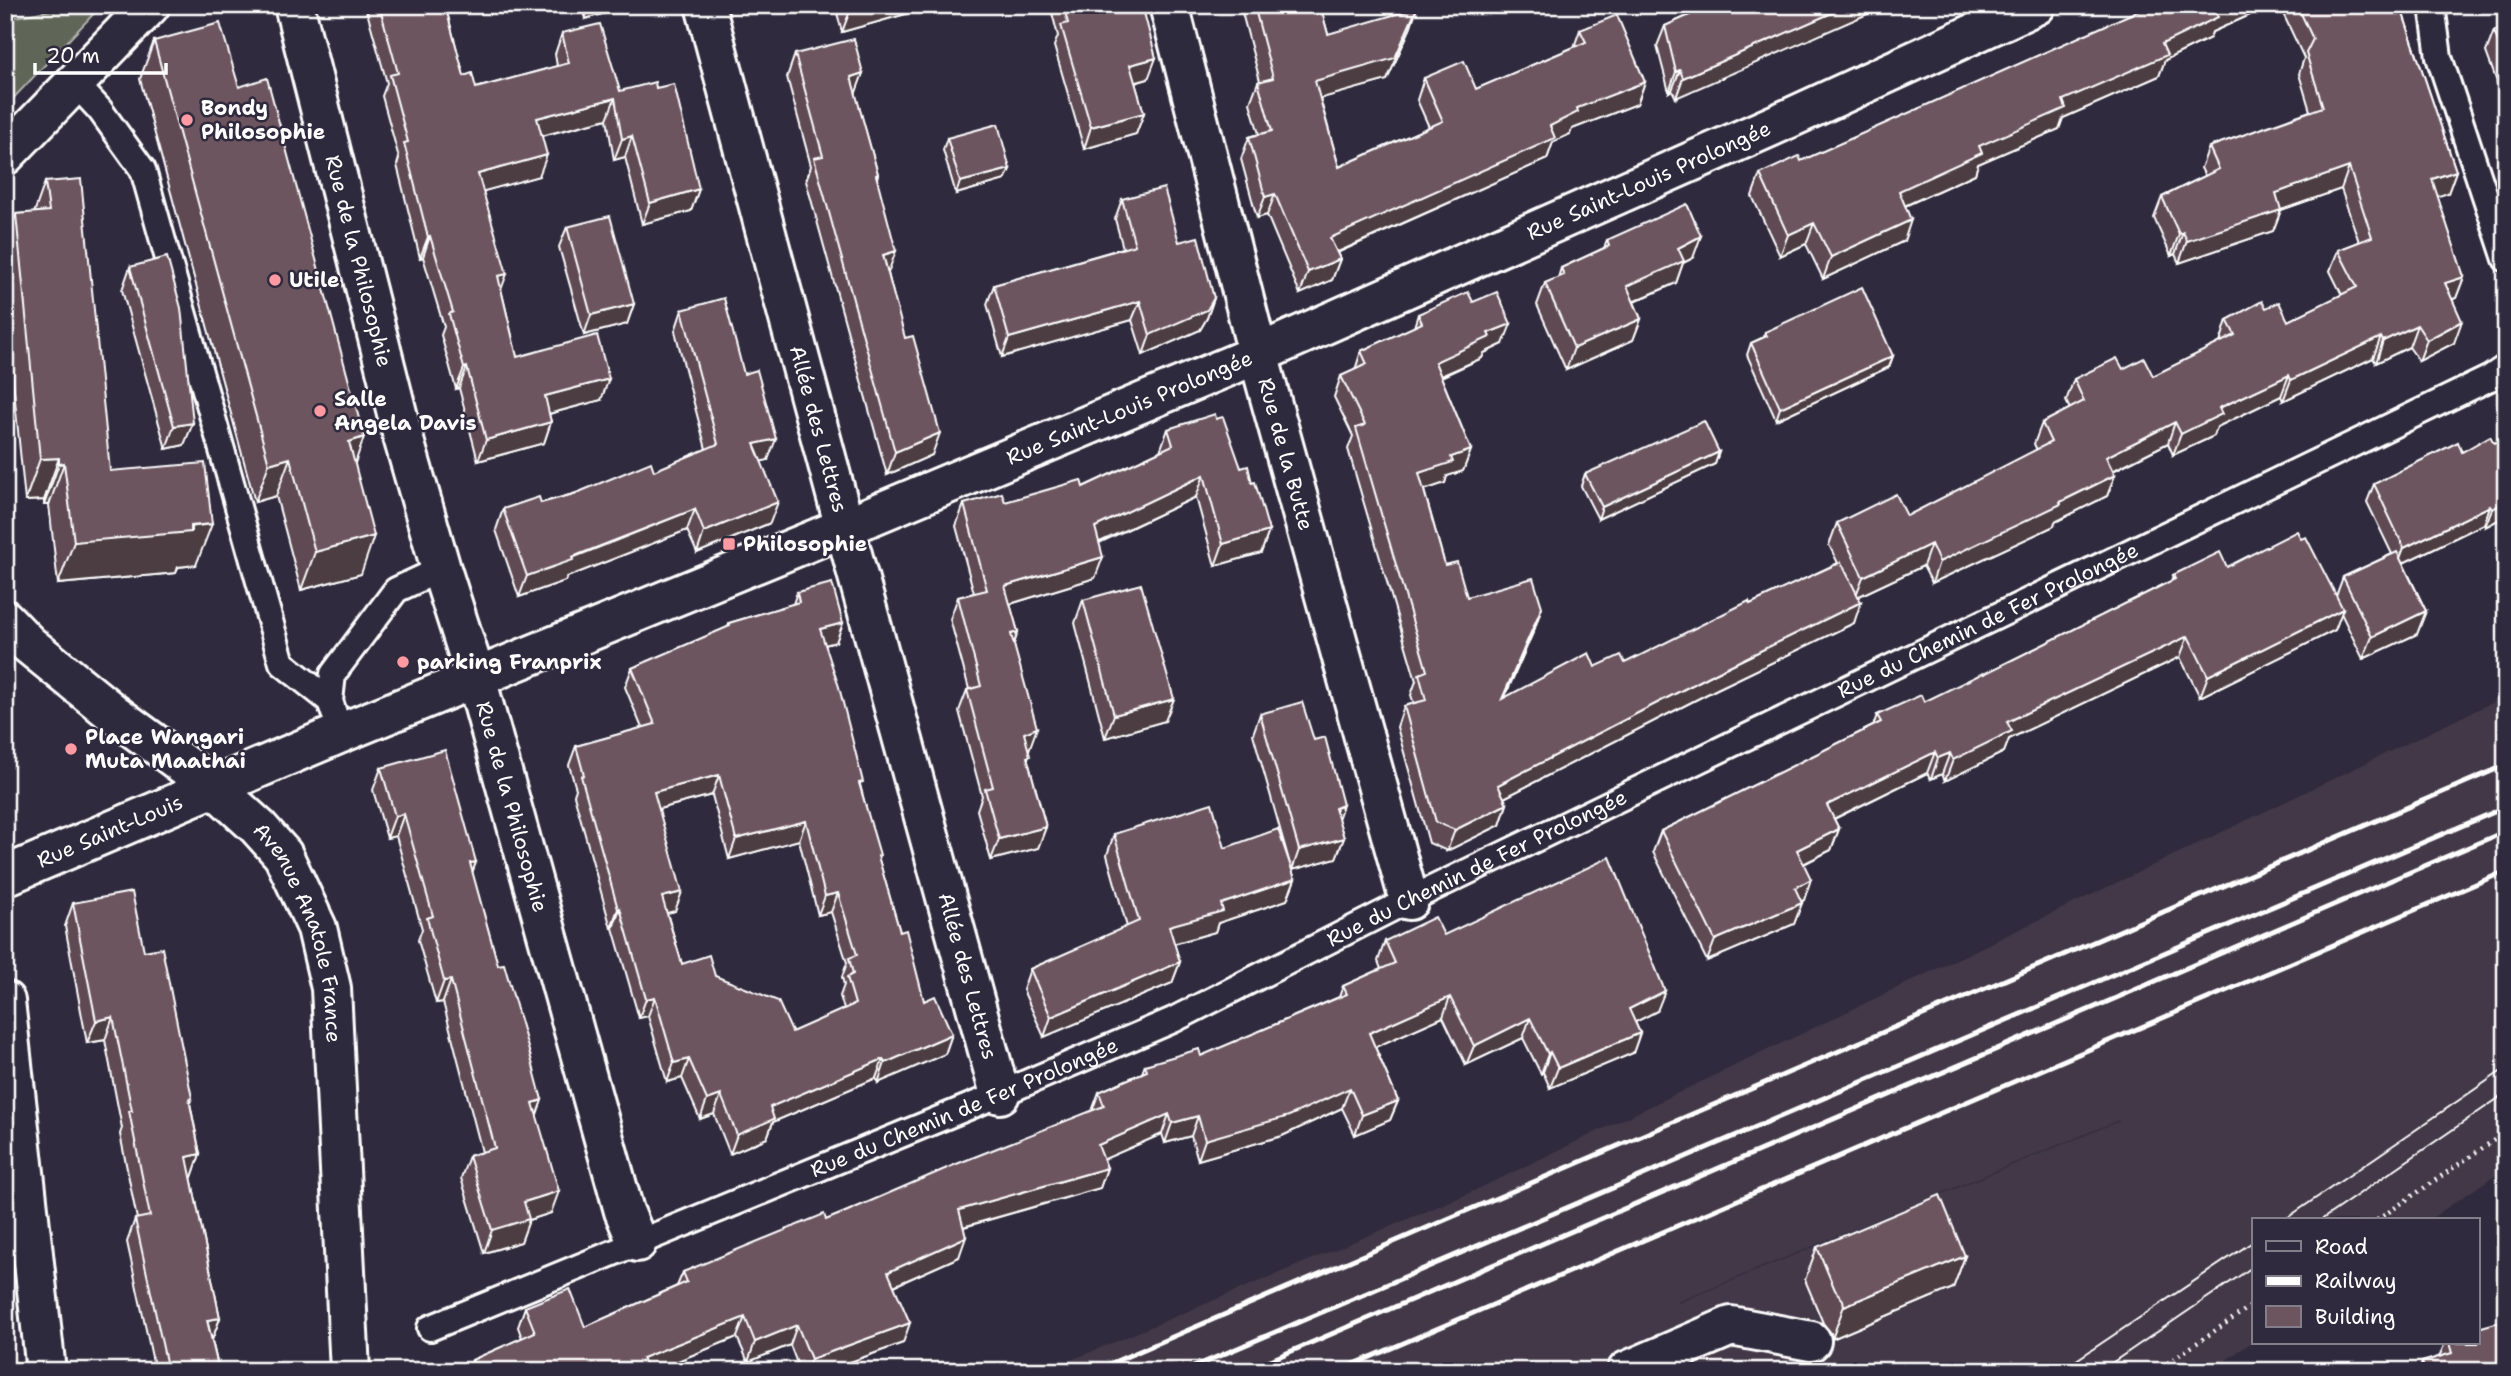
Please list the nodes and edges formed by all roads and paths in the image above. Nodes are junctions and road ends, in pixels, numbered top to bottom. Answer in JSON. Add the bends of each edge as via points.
{"nodes":[{"id":1,"x":150,"y":5,"type":"edge"},
{"id":2,"x":294,"y":5,"type":"edge"},
{"id":3,"x":705,"y":5,"type":"edge"},
{"id":4,"x":1169,"y":5,"type":"edge"},
{"id":5,"x":2036,"y":5,"type":"edge"},
{"id":6,"x":2432,"y":5,"type":"edge"},
{"id":7,"x":75,"y":83,"type":"junction"},
{"id":8,"x":5,"y":155,"type":"edge"},
{"id":9,"x":2506,"y":259,"type":"edge"},
{"id":10,"x":1258,"y":354,"type":"junction"},
{"id":11,"x":2506,"y":367,"type":"edge"},
{"id":12,"x":845,"y":527,"type":"junction"},
{"id":13,"x":441,"y":569,"type":"junction"},
{"id":14,"x":5,"y":620,"type":"edge"},
{"id":15,"x":477,"y":678,"type":"junction"},
{"id":16,"x":335,"y":717,"type":"junction"},
{"id":17,"x":215,"y":788,"type":"junction"},
{"id":18,"x":5,"y":876,"type":"edge"},
{"id":19,"x":1409,"y":900,"type":"junction"},
{"id":20,"x":5,"y":1002,"type":"edge"},
{"id":21,"x":1000,"y":1094,"type":"junction"},
{"id":22,"x":2506,"y":1132,"type":"edge"},
{"id":23,"x":2380,"y":1218,"type":"edge"},
{"id":24,"x":637,"y":1242,"type":"junction"},
{"id":25,"x":2252,"y":1305,"type":"edge"},
{"id":26,"x":430,"y":1328,"type":"dead end"},
{"id":27,"x":1811,"y":1342,"type":"dead end"},
{"id":28,"x":46,"y":1371,"type":"edge"},
{"id":29,"x":350,"y":1371,"type":"edge"},
{"id":30,"x":1627,"y":1371,"type":"edge"},
{"id":31,"x":2157,"y":1371,"type":"edge"}],
"edges":[{"from":1,"to":7,"type":"street"},
{"from":2,"to":13,"type":"street","name":"Rue de la Philosophie"},
{"from":3,"to":12,"type":"street","name":"Allée des Lettres"},
{"from":4,"to":10,"type":"street","name":"Rue de la Butte"},
{"from":5,"to":10,"type":"street","name":"Rue Saint-Louis Prolongée"},
{"from":6,"to":9,"type":"lane","via":[[2438,57]]},
{"from":7,"to":8,"type":"street"},
{"from":7,"to":16,"type":"lane","via":[[143,170],[282,663]]},
{"from":10,"to":12,"type":"street","name":"Rue Saint-Louis Prolongée"},
{"from":10,"to":19,"type":"street","name":"Rue de la Butte"},
{"from":11,"to":19,"type":"lane","name":"Rue du Chemin de Fer Prolongée"},
{"from":12,"to":15,"type":"street","name":"Rue Saint-Louis Prolongée"},
{"from":12,"to":21,"type":"street","name":"Allée des Lettres"},
{"from":13,"to":15,"type":"street","name":"Rue de la Philosophie"},
{"from":13,"to":16,"type":"lane","via":[[396,590],[333,674]]},
{"from":14,"to":17,"type":"street","name":"Avenue Anatole France","via":[[28,645],[103,705]]},
{"from":15,"to":16,"type":"street","name":"Rue Saint-Louis Prolongée"},
{"from":15,"to":24,"type":"street","name":"Rue de la Philosophie","via":[[624,1211]]},
{"from":16,"to":17,"type":"street","name":"Rue Saint-Louis Prolongée"},
{"from":17,"to":18,"type":"street","name":"Rue Saint-Louis"},
{"from":17,"to":29,"type":"street","name":"Avenue Anatole France","via":[[283,855],[317,928],[331,988]]},
{"from":19,"to":21,"type":"lane","name":"Rue du Chemin de Fer Prolongée","via":[[1172,1020]]},
{"from":20,"to":28,"type":"street"},
{"from":21,"to":24,"type":"lane","name":"Rue du Chemin de Fer Prolongée"},
{"from":22,"to":23,"type":"path"},
{"from":24,"to":26,"type":"lane","name":"Rue du Chemin de Fer Prolongée"},
{"from":25,"to":31,"type":"path"},
{"from":27,"to":30,"type":"street","via":[[1731,1326]]}]}
